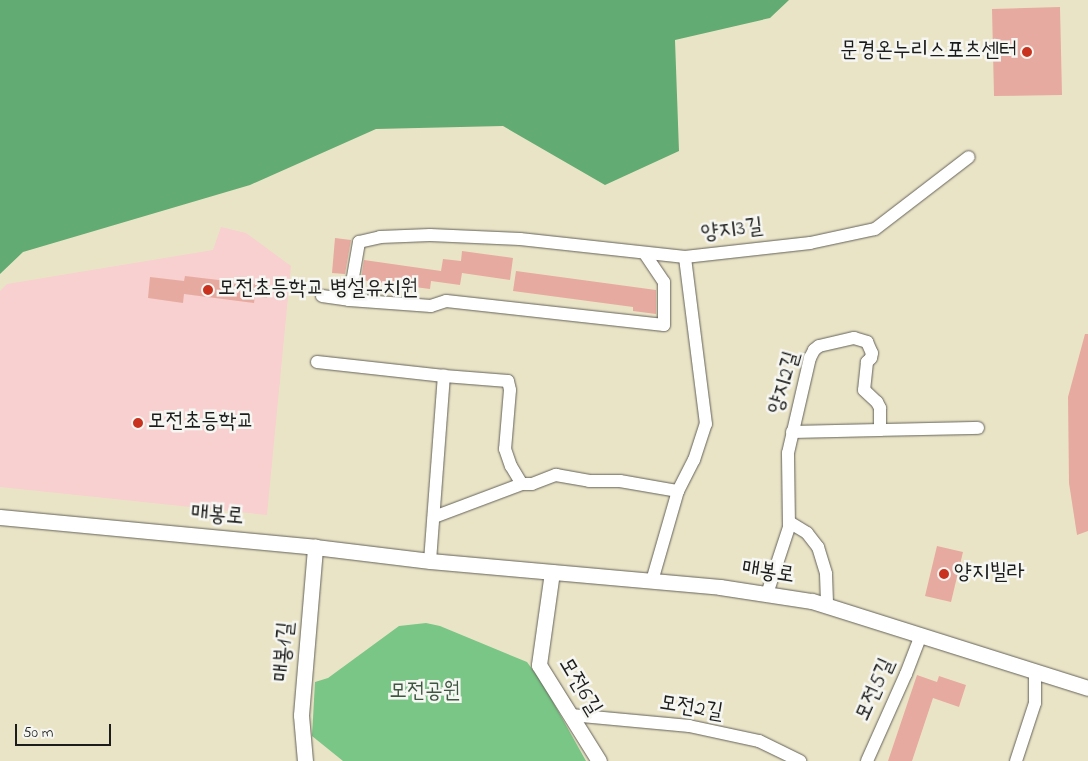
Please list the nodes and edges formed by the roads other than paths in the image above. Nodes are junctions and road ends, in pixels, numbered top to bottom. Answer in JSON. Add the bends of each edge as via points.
{"nodes":[{"id":1,"x":970,"y":157,"type":"dead end"},
{"id":2,"x":645,"y":254,"type":"junction"},
{"id":3,"x":685,"y":257,"type":"junction"},
{"id":4,"x":322,"y":296,"type":"dead end"},
{"id":5,"x":349,"y":300,"type":"junction"},
{"id":6,"x":317,"y":362,"type":"dead end"},
{"id":7,"x":444,"y":376,"type":"junction"},
{"id":8,"x":978,"y":428,"type":"dead end"},
{"id":9,"x":880,"y":430,"type":"junction"},
{"id":10,"x":792,"y":432,"type":"junction"},
{"id":11,"x":522,"y":484,"type":"junction"},
{"id":12,"x":678,"y":491,"type":"junction"},
{"id":13,"x":0,"y":517,"type":"edge"},
{"id":14,"x":434,"y":517,"type":"junction"},
{"id":15,"x":789,"y":522,"type":"junction"},
{"id":16,"x":315,"y":547,"type":"junction"},
{"id":17,"x":430,"y":560,"type":"junction"},
{"id":18,"x":552,"y":572,"type":"junction"},
{"id":19,"x":652,"y":581,"type":"junction"},
{"id":20,"x":767,"y":594,"type":"junction"},
{"id":21,"x":827,"y":606,"type":"junction"},
{"id":22,"x":921,"y":635,"type":"junction"},
{"id":23,"x":1035,"y":671,"type":"junction"},
{"id":24,"x":1088,"y":688,"type":"edge"},
{"id":25,"x":571,"y":714,"type":"junction"},
{"id":26,"x":305,"y":761,"type":"edge"},
{"id":27,"x":599,"y":761,"type":"edge"},
{"id":28,"x":800,"y":761,"type":"edge"},
{"id":29,"x":867,"y":761,"type":"edge"},
{"id":30,"x":1016,"y":761,"type":"edge"}],
"edges":[{"from":1,"to":3,"type":"street","name":"양지3길","via":[[875,229],[810,242]]},
{"from":2,"to":3,"type":"street"},
{"from":2,"to":5,"type":"street","via":[[520,239],[430,235],[380,237],[359,242]]},
{"from":2,"to":5,"type":"street","via":[[664,282],[664,325],[446,301],[431,306]]},
{"from":3,"to":12,"type":"street","name":"양지3길","via":[[706,424],[694,460]]},
{"from":4,"to":5,"type":"street"},
{"from":6,"to":7,"type":"street"},
{"from":7,"to":11,"type":"street","via":[[504,380],[510,384],[505,449]]},
{"from":7,"to":14,"type":"street"},
{"from":8,"to":9,"type":"street","name":"양지2길"},
{"from":9,"to":10,"type":"street","name":"양지2길"},
{"from":9,"to":10,"type":"street","name":"양지2길","via":[[878,402],[864,390],[871,348],[860,338],[854,338],[818,346],[814,350]]},
{"from":10,"to":15,"type":"street","name":"양지2길","via":[[788,453]]},
{"from":11,"to":12,"type":"street","via":[[532,484],[556,475]]},
{"from":11,"to":14,"type":"street"},
{"from":12,"to":19,"type":"street","name":"양지3길"},
{"from":13,"to":16,"type":"street","name":"매봉로"},
{"from":14,"to":17,"type":"street"},
{"from":15,"to":20,"type":"street","name":"양지2길"},
{"from":15,"to":21,"type":"street","via":[[812,537],[821,553],[827,579]]},
{"from":16,"to":17,"type":"street","name":"매봉로"},
{"from":16,"to":26,"type":"street","name":"매봉1길","via":[[301,714]]},
{"from":17,"to":18,"type":"street","name":"매봉로"},
{"from":18,"to":19,"type":"street","name":"매봉로"},
{"from":18,"to":25,"type":"street","name":"모전6길","via":[[539,665]]},
{"from":19,"to":20,"type":"street","name":"매봉로"},
{"from":20,"to":21,"type":"street","name":"매봉로"},
{"from":21,"to":22,"type":"street","name":"매봉로"},
{"from":22,"to":23,"type":"street","name":"매봉로"},
{"from":22,"to":29,"type":"street","name":"모전5길"},
{"from":23,"to":24,"type":"street","name":"매봉로"},
{"from":23,"to":30,"type":"street","via":[[1035,704]]},
{"from":25,"to":27,"type":"street","name":"모전6길"},
{"from":25,"to":28,"type":"street","name":"모전2길","via":[[689,726],[759,741]]}]}
